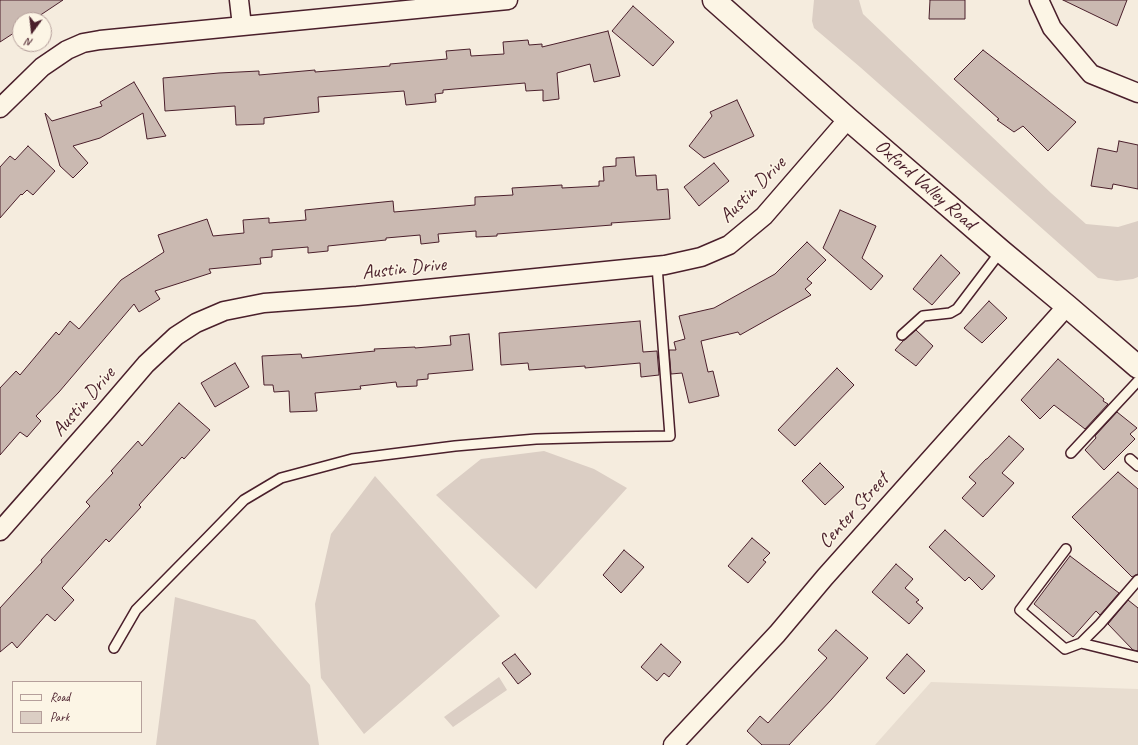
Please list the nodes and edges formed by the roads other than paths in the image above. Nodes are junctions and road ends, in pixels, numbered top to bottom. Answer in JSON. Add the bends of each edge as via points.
{"nodes":[{"id":1,"x":239,"y":0,"type":"edge"},
{"id":2,"x":508,"y":0,"type":"edge"},
{"id":3,"x":714,"y":0,"type":"edge"},
{"id":4,"x":1039,"y":0,"type":"edge"},
{"id":5,"x":242,"y":26,"type":"junction"},
{"id":6,"x":1138,"y":92,"type":"edge"},
{"id":7,"x":2,"y":101,"type":"edge"},
{"id":8,"x":848,"y":119,"type":"junction"},
{"id":9,"x":1001,"y":251,"type":"junction"},
{"id":10,"x":657,"y":266,"type":"junction"},
{"id":11,"x":1067,"y":306,"type":"junction"},
{"id":12,"x":902,"y":335,"type":"dead end"},
{"id":13,"x":1136,"y":365,"type":"edge"},
{"id":14,"x":1071,"y":453,"type":"dead end"},
{"id":15,"x":1130,"y":459,"type":"dead end"},
{"id":16,"x":1138,"y":466,"type":"edge"},
{"id":17,"x":0,"y":531,"type":"edge"},
{"id":18,"x":1066,"y":549,"type":"dead end"},
{"id":19,"x":1138,"y":580,"type":"edge"},
{"id":20,"x":1081,"y":643,"type":"junction"},
{"id":21,"x":114,"y":648,"type":"dead end"},
{"id":22,"x":1138,"y":657,"type":"edge"},
{"id":23,"x":673,"y":745,"type":"edge"}],
"edges":[{"from":1,"to":5,"type":"street"},
{"from":2,"to":5,"type":"street"},
{"from":3,"to":8,"type":"main road","name":"Oxford Valley Road"},
{"from":4,"to":6,"type":"street","via":[[1052,28],[1091,74]]},
{"from":5,"to":7,"type":"street","via":[[83,43],[67,50],[42,67]]},
{"from":8,"to":9,"type":"main road","name":"Oxford Valley Road"},
{"from":8,"to":10,"type":"street","name":"Austin Drive","via":[[764,216],[729,245],[701,257]]},
{"from":9,"to":11,"type":"main road","name":"Oxford Valley Road"},
{"from":9,"to":12,"type":"lane","via":[[957,309],[950,313],[923,316]]},
{"from":10,"to":17,"type":"street","name":"Austin Drive","via":[[264,303],[224,311],[196,323],[176,336],[146,364]]},
{"from":10,"to":21,"type":"lane","via":[[670,436],[536,439],[455,446],[352,459],[281,478],[244,500],[136,610]]},
{"from":11,"to":13,"type":"main road","name":"Oxford Valley Road"},
{"from":11,"to":23,"type":"street","name":"Center Street","via":[[825,576],[777,634]]},
{"from":13,"to":14,"type":"lane"},
{"from":15,"to":16,"type":"lane"},
{"from":18,"to":20,"type":"lane","via":[[1020,610],[1065,649]]},
{"from":19,"to":20,"type":"lane"},
{"from":20,"to":22,"type":"lane"}]}
